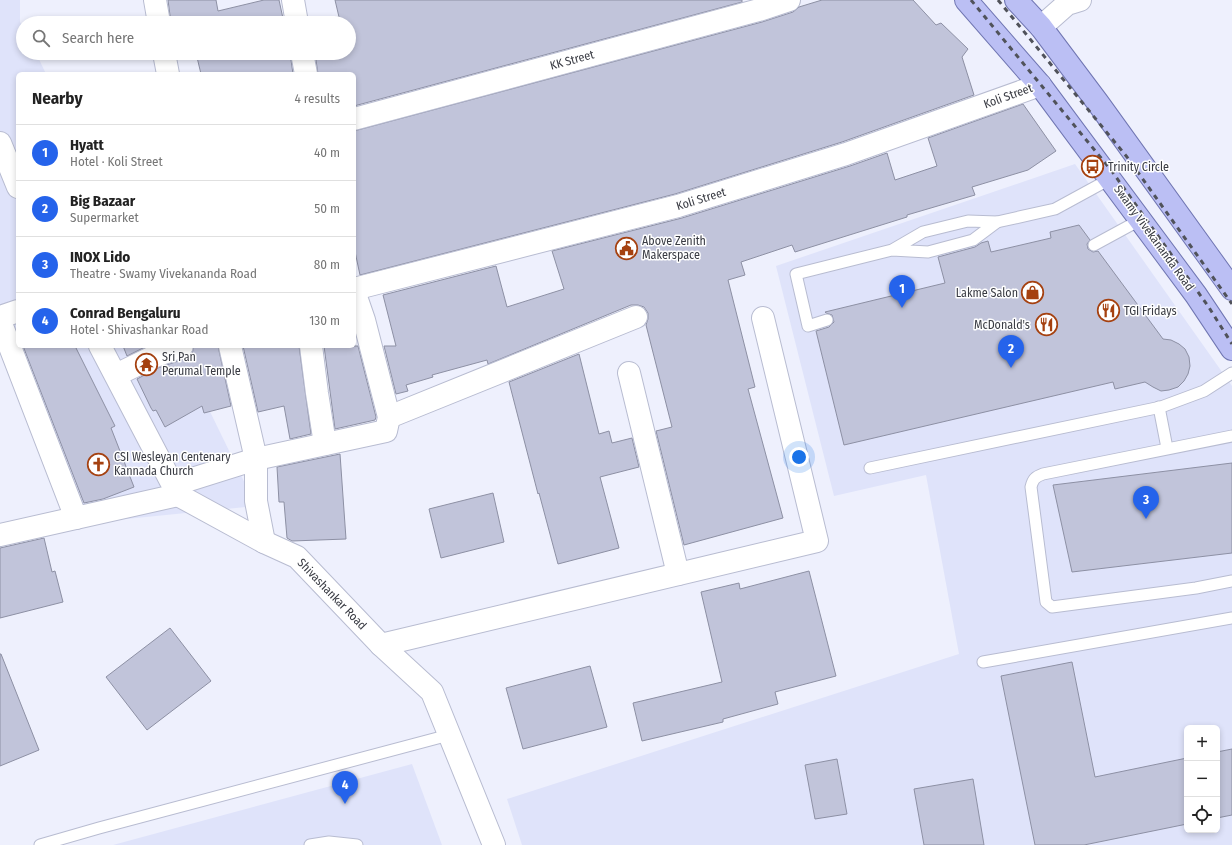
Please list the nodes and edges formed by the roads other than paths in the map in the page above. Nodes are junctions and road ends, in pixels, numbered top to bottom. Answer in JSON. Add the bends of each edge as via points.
{"nodes":[{"id":1,"x":155,"y":0,"type":"edge"},
{"id":2,"x":292,"y":0,"type":"edge"},
{"id":3,"x":789,"y":0,"type":"edge"},
{"id":4,"x":966,"y":0,"type":"edge"},
{"id":5,"x":1016,"y":0,"type":"edge"},
{"id":6,"x":1072,"y":1,"type":"edge"},
{"id":7,"x":757,"y":5,"type":"edge"},
{"id":8,"x":158,"y":16,"type":"edge"},
{"id":9,"x":295,"y":16,"type":"edge"},
{"id":10,"x":1041,"y":27,"type":"junction"},
{"id":11,"x":165,"y":60,"type":"edge"},
{"id":12,"x":303,"y":60,"type":"edge"},
{"id":13,"x":168,"y":72,"type":"edge"},
{"id":14,"x":306,"y":72,"type":"edge"},
{"id":15,"x":1040,"y":85,"type":"junction"},
{"id":16,"x":356,"y":117,"type":"edge"},
{"id":17,"x":1,"y":147,"type":"edge"},
{"id":18,"x":1110,"y":179,"type":"junction"},
{"id":19,"x":16,"y":182,"type":"edge"},
{"id":20,"x":1140,"y":220,"type":"junction"},
{"id":21,"x":997,"y":222,"type":"junction"},
{"id":22,"x":1094,"y":245,"type":"dead end"},
{"id":23,"x":892,"y":250,"type":"junction"},
{"id":24,"x":1232,"y":289,"type":"edge"},
{"id":25,"x":356,"y":301,"type":"edge"},
{"id":26,"x":16,"y":312,"type":"edge"},
{"id":27,"x":0,"y":317,"type":"edge"},
{"id":28,"x":636,"y":317,"type":"dead end"},
{"id":29,"x":763,"y":318,"type":"dead end"},
{"id":30,"x":827,"y":320,"type":"dead end"},
{"id":31,"x":0,"y":322,"type":"edge"},
{"id":32,"x":101,"y":348,"type":"edge"},
{"id":33,"x":177,"y":348,"type":"edge"},
{"id":34,"x":230,"y":348,"type":"edge"},
{"id":35,"x":311,"y":348,"type":"edge"},
{"id":36,"x":1232,"y":349,"type":"edge"},
{"id":37,"x":629,"y":373,"type":"dead end"},
{"id":38,"x":1232,"y":373,"type":"edge"},
{"id":39,"x":116,"y":375,"type":"junction"},
{"id":40,"x":1159,"y":407,"type":"junction"},
{"id":41,"x":389,"y":417,"type":"junction"},
{"id":42,"x":1232,"y":436,"type":"edge"},
{"id":43,"x":325,"y":444,"type":"junction"},
{"id":44,"x":1167,"y":448,"type":"junction"},
{"id":45,"x":256,"y":458,"type":"junction"},
{"id":46,"x":870,"y":468,"type":"dead end"},
{"id":47,"x":175,"y":490,"type":"junction"},
{"id":48,"x":76,"y":518,"type":"junction"},
{"id":49,"x":0,"y":535,"type":"edge"},
{"id":50,"x":264,"y":542,"type":"junction"},
{"id":51,"x":678,"y":574,"type":"junction"},
{"id":52,"x":1232,"y":581,"type":"edge"},
{"id":53,"x":1232,"y":618,"type":"edge"},
{"id":54,"x":382,"y":645,"type":"junction"},
{"id":55,"x":983,"y":662,"type":"dead end"},
{"id":56,"x":449,"y":735,"type":"junction"},
{"id":57,"x":40,"y":845,"type":"edge"},
{"id":58,"x":310,"y":845,"type":"edge"},
{"id":59,"x":357,"y":845,"type":"edge"},
{"id":60,"x":494,"y":845,"type":"edge"}],
"edges":[{"from":1,"to":8,"type":"street"},
{"from":2,"to":9,"type":"street"},
{"from":3,"to":7,"type":"street","name":"KK Street"},
{"from":4,"to":15,"type":"main road","name":"Swamy Vivekananda Road"},
{"from":5,"to":10,"type":"main road"},
{"from":6,"to":10,"type":"street"},
{"from":7,"to":16,"type":"street","name":"KK Street"},
{"from":10,"to":24,"type":"main road"},
{"from":11,"to":13,"type":"street"},
{"from":12,"to":14,"type":"street"},
{"from":15,"to":18,"type":"main road","name":"Swamy Vivekananda Road"},
{"from":15,"to":25,"type":"street","name":"Koli Street","via":[[846,154]]},
{"from":17,"to":19,"type":"street"},
{"from":18,"to":20,"type":"main road","name":"Swamy Vivekananda Road"},
{"from":18,"to":21,"type":"lane","via":[[1055,209]]},
{"from":20,"to":22,"type":"lane"},
{"from":20,"to":36,"type":"main road","name":"Swamy Vivekananda Road","via":[[1196,295]]},
{"from":21,"to":23,"type":"lane","via":[[968,221],[923,232]]},
{"from":21,"to":23,"type":"lane","via":[[973,240],[928,252]]},
{"from":23,"to":30,"type":"lane","via":[[796,274],[808,326]]},
{"from":25,"to":41,"type":"street"},
{"from":26,"to":27,"type":"street"},
{"from":28,"to":41,"type":"street"},
{"from":29,"to":51,"type":"street","via":[[817,540]]},
{"from":31,"to":48,"type":"street"},
{"from":32,"to":39,"type":"street"},
{"from":33,"to":39,"type":"street"},
{"from":34,"to":45,"type":"street"},
{"from":35,"to":43,"type":"street"},
{"from":37,"to":51,"type":"street"},
{"from":38,"to":40,"type":"lane","via":[[1204,391]]},
{"from":39,"to":47,"type":"street"},
{"from":40,"to":44,"type":"lane"},
{"from":40,"to":46,"type":"lane"},
{"from":41,"to":43,"type":"street","via":[[386,431]]},
{"from":42,"to":44,"type":"lane"},
{"from":43,"to":45,"type":"street"},
{"from":44,"to":52,"type":"lane","via":[[1043,474],[1032,481],[1046,602],[1052,607],[1058,607]]},
{"from":45,"to":47,"type":"street"},
{"from":45,"to":50,"type":"street","via":[[256,501]]},
{"from":47,"to":48,"type":"street"},
{"from":47,"to":50,"type":"street","name":"Shivashankar Road"},
{"from":48,"to":49,"type":"street"},
{"from":50,"to":54,"type":"street","name":"Shivashankar Road","via":[[297,557]]},
{"from":51,"to":54,"type":"street"},
{"from":53,"to":55,"type":"lane"},
{"from":54,"to":56,"type":"street","name":"Shivashankar Road","via":[[432,692]]},
{"from":56,"to":57,"type":"lane"},
{"from":56,"to":60,"type":"street","name":"Shivashankar Road"},
{"from":58,"to":59,"type":"lane","via":[[329,842]]}]}
